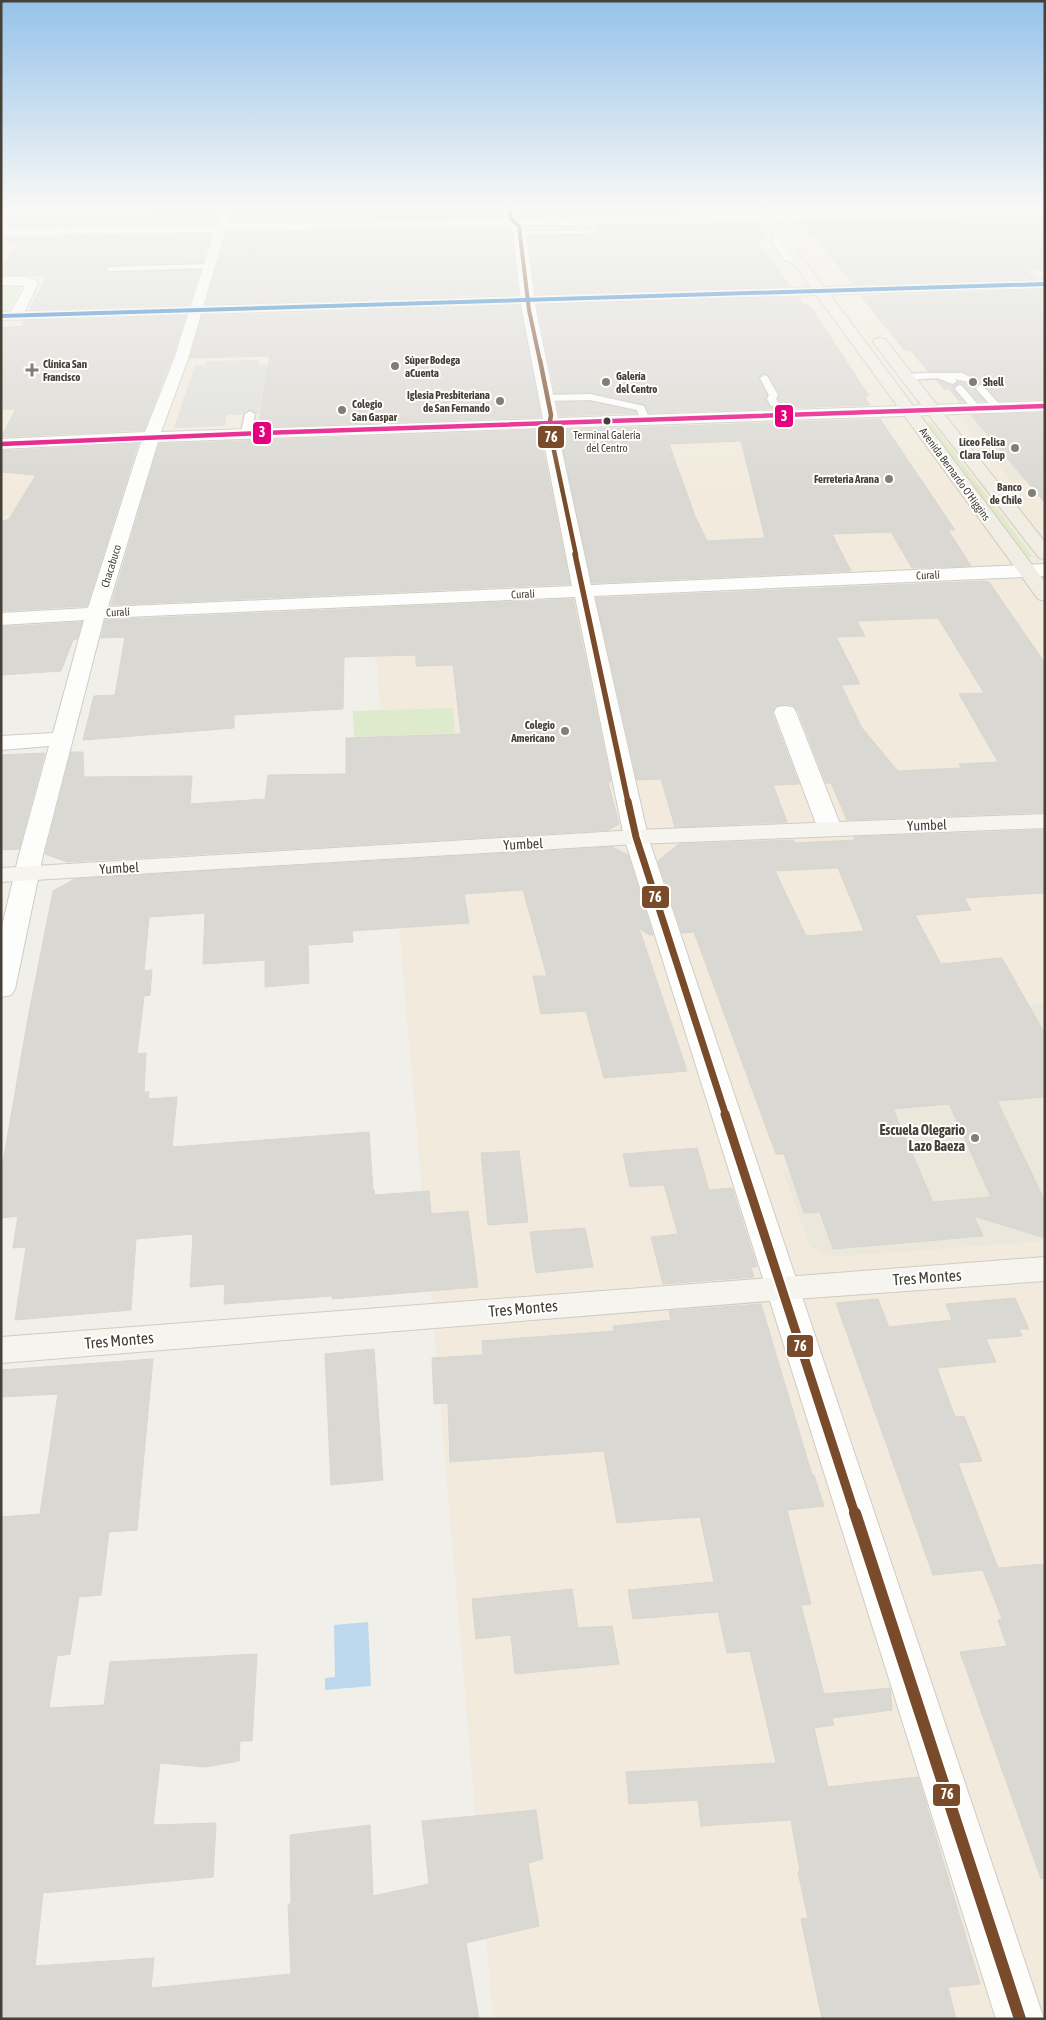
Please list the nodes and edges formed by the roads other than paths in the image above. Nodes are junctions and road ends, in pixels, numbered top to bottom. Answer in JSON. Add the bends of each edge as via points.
{"nodes":[{"id":1,"x":23,"y":302,"type":"edge"},
{"id":2,"x":198,"y":302,"type":"edge"},
{"id":3,"x":519,"y":302,"type":"edge"},
{"id":4,"x":528,"y":302,"type":"edge"},
{"id":5,"x":827,"y":302,"type":"edge"},
{"id":6,"x":195,"y":312,"type":"junction"},
{"id":7,"x":1,"y":316,"type":"edge"},
{"id":8,"x":16,"y":316,"type":"junction"},
{"id":9,"x":1,"y":321,"type":"edge"},
{"id":10,"x":869,"y":328,"type":"dead end"},
{"id":11,"x":906,"y":376,"type":"junction"},
{"id":12,"x":935,"y":376,"type":"junction"},
{"id":13,"x":764,"y":378,"type":"dead end"},
{"id":14,"x":1045,"y":406,"type":"edge"},
{"id":15,"x":998,"y":408,"type":"junction"},
{"id":16,"x":978,"y":409,"type":"junction"},
{"id":17,"x":549,"y":410,"type":"junction"},
{"id":18,"x":777,"y":410,"type":"junction"},
{"id":19,"x":933,"y":411,"type":"junction"},
{"id":20,"x":909,"y":412,"type":"junction"},
{"id":21,"x":250,"y":414,"type":"dead end"},
{"id":22,"x":645,"y":420,"type":"junction"},
{"id":23,"x":246,"y":432,"type":"junction"},
{"id":24,"x":153,"y":436,"type":"junction"},
{"id":25,"x":1,"y":444,"type":"edge"},
{"id":26,"x":1045,"y":554,"type":"edge"},
{"id":27,"x":1036,"y":571,"type":"edge"},
{"id":28,"x":583,"y":591,"type":"junction"},
{"id":29,"x":1045,"y":595,"type":"edge"},
{"id":30,"x":96,"y":613,"type":"junction"},
{"id":31,"x":1,"y":619,"type":"edge"},
{"id":32,"x":785,"y":712,"type":"dead end"},
{"id":33,"x":62,"y":739,"type":"junction"},
{"id":34,"x":1,"y":743,"type":"edge"},
{"id":35,"x":1045,"y":821,"type":"edge"},
{"id":36,"x":830,"y":829,"type":"junction"},
{"id":37,"x":636,"y":837,"type":"junction"},
{"id":38,"x":26,"y":874,"type":"junction"},
{"id":39,"x":1,"y":875,"type":"edge"},
{"id":40,"x":1,"y":989,"type":"edge"},
{"id":41,"x":1045,"y":1269,"type":"edge"},
{"id":42,"x":781,"y":1288,"type":"junction"},
{"id":43,"x":1,"y":1350,"type":"edge"},
{"id":44,"x":1020,"y":2019,"type":"edge"}],
"edges":[{"from":1,"to":8,"type":"street"},
{"from":2,"to":6,"type":"street","name":"Chacabuco"},
{"from":3,"to":6,"type":"main road"},
{"from":4,"to":17,"type":"street"},
{"from":5,"to":20,"type":"main road","name":"Avenida Bernardo O'Higgins"},
{"from":6,"to":8,"type":"main road"},
{"from":6,"to":9,"type":"main road"},
{"from":6,"to":24,"type":"street","name":"Chacabuco"},
{"from":7,"to":8,"type":"main road"},
{"from":10,"to":11,"type":"main road","name":"Avenida Bernardo O'Higgins"},
{"from":11,"to":12,"type":"lane"},
{"from":11,"to":19,"type":"main road","name":"Avenida Bernardo O'Higgins"},
{"from":12,"to":15,"type":"lane","via":[[962,376],[976,384]]},
{"from":12,"to":16,"type":"lane","via":[[950,378]]},
{"from":13,"to":18,"type":"lane"},
{"from":14,"to":15,"type":"street"},
{"from":15,"to":16,"type":"street"},
{"from":16,"to":19,"type":"street"},
{"from":17,"to":22,"type":"street"},
{"from":17,"to":22,"type":"lane","via":[[590,397],[641,408]]},
{"from":17,"to":23,"type":"street"},
{"from":17,"to":28,"type":"street"},
{"from":18,"to":20,"type":"street"},
{"from":18,"to":22,"type":"street"},
{"from":19,"to":20,"type":"street"},
{"from":19,"to":26,"type":"main road","name":"Avenida Bernardo O'Higgins"},
{"from":20,"to":27,"type":"main road","name":"Avenida Bernardo O'Higgins"},
{"from":21,"to":23,"type":"lane"},
{"from":23,"to":24,"type":"street"},
{"from":24,"to":25,"type":"street"},
{"from":24,"to":30,"type":"street","name":"Chacabuco"},
{"from":27,"to":28,"type":"street","name":"Curalí"},
{"from":27,"to":29,"type":"main road","name":"Avenida Bernardo O'Higgins"},
{"from":28,"to":30,"type":"street","name":"Curalí"},
{"from":28,"to":37,"type":"street"},
{"from":30,"to":31,"type":"street","name":"Curalí"},
{"from":30,"to":33,"type":"street","name":"Chacabuco"},
{"from":32,"to":36,"type":"street"},
{"from":33,"to":34,"type":"street"},
{"from":33,"to":38,"type":"street","name":"Chacabuco"},
{"from":35,"to":36,"type":"main road","name":"Yumbel"},
{"from":36,"to":37,"type":"main road","name":"Yumbel"},
{"from":37,"to":38,"type":"main road","name":"Yumbel"},
{"from":37,"to":42,"type":"street"},
{"from":38,"to":39,"type":"main road","name":"Yumbel"},
{"from":38,"to":40,"type":"street","name":"Chacabuco"},
{"from":41,"to":42,"type":"main road","name":"Tres Montes"},
{"from":42,"to":43,"type":"main road","name":"Tres Montes"},
{"from":42,"to":44,"type":"street"}]}
